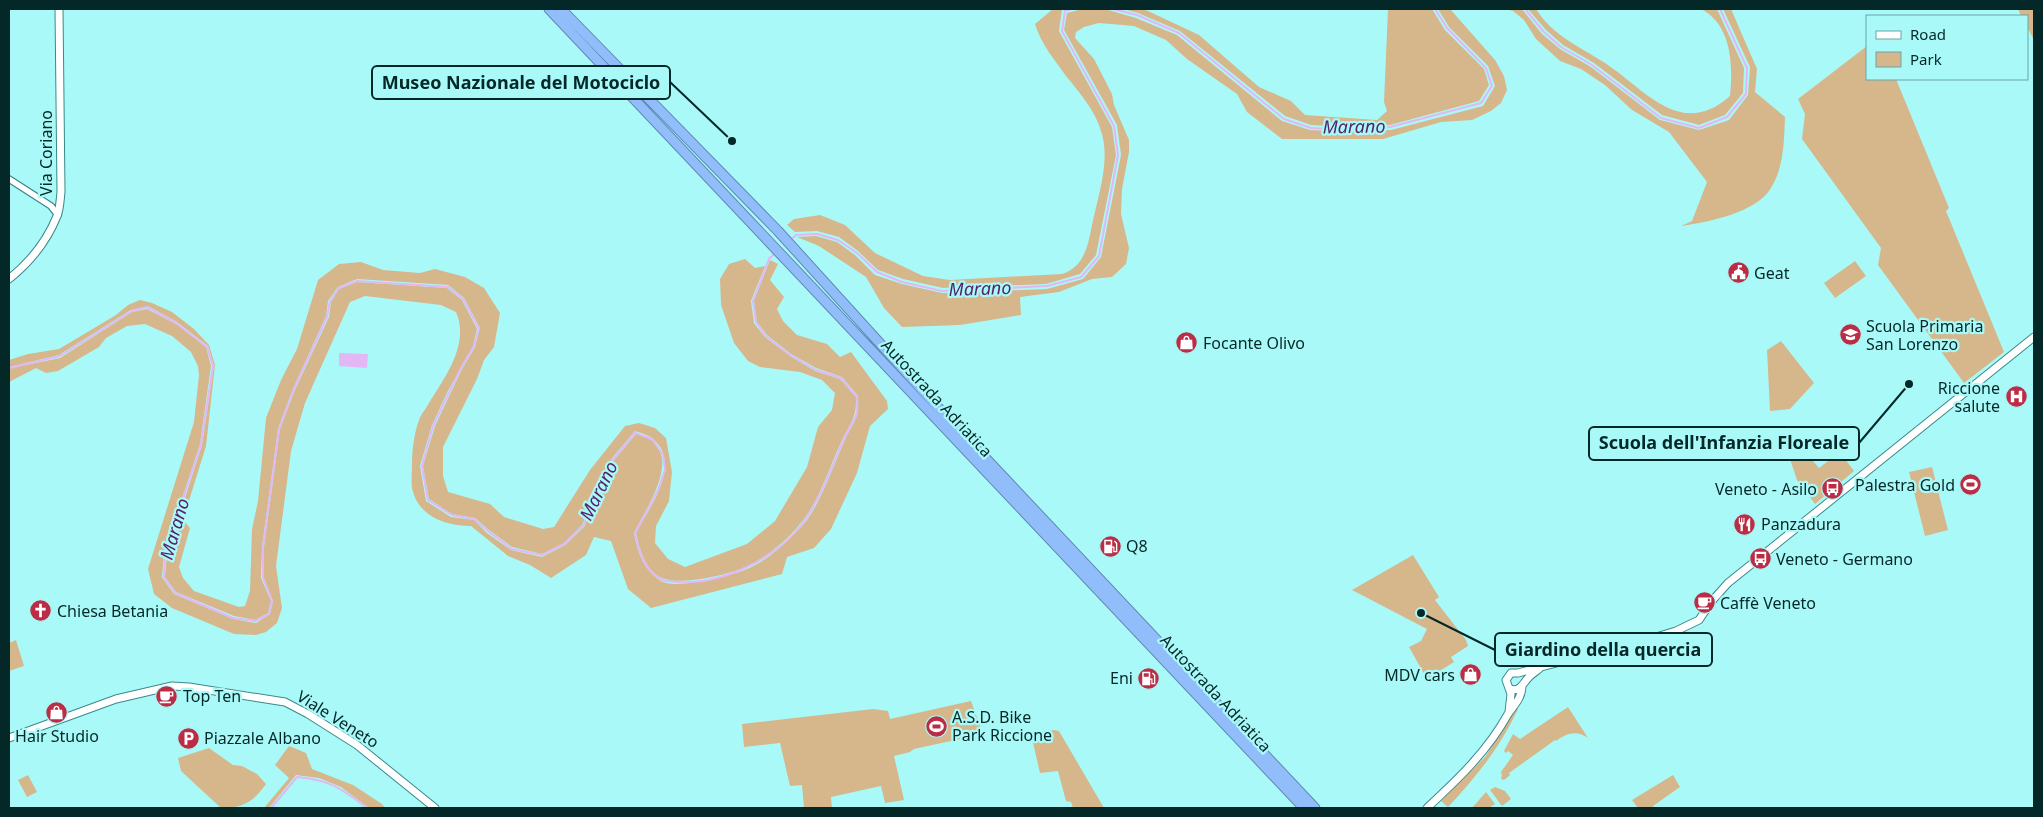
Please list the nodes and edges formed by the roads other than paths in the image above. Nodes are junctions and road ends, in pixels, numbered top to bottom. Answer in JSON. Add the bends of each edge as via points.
{"nodes":[{"id":1,"x":59,"y":9,"type":"edge"},
{"id":2,"x":549,"y":9,"type":"edge"},
{"id":3,"x":561,"y":9,"type":"edge"},
{"id":4,"x":9,"y":179,"type":"edge"},
{"id":5,"x":58,"y":215,"type":"junction"},
{"id":6,"x":9,"y":280,"type":"edge"},
{"id":7,"x":2034,"y":337,"type":"edge"},
{"id":8,"x":1543,"y":666,"type":"junction"},
{"id":9,"x":1518,"y":673,"type":"junction"},
{"id":10,"x":1522,"y":685,"type":"junction"},
{"id":11,"x":1510,"y":692,"type":"junction"},
{"id":12,"x":1517,"y":701,"type":"junction"},
{"id":13,"x":1509,"y":712,"type":"junction"},
{"id":14,"x":9,"y":738,"type":"edge"},
{"id":15,"x":435,"y":808,"type":"edge"},
{"id":16,"x":1304,"y":808,"type":"edge"},
{"id":17,"x":1315,"y":808,"type":"edge"},
{"id":18,"x":1427,"y":808,"type":"edge"}],
"edges":[{"from":1,"to":5,"type":"main road","name":"Via Coriano","via":[[61,192]]},
{"from":2,"to":16,"type":"highway","name":"Autostrada Adriatica"},
{"from":3,"to":17,"type":"highway","name":"Autostrada Adriatica","via":[[778,232],[951,422]]},
{"from":4,"to":5,"type":"street","via":[[51,206]]},
{"from":5,"to":6,"type":"main road","name":"Via Coriano","via":[[36,252]]},
{"from":7,"to":8,"type":"main road","via":[[1728,583],[1700,620],[1656,637]]},
{"from":8,"to":9,"type":"main road"},
{"from":8,"to":10,"type":"main road"},
{"from":9,"to":10,"type":"main road","via":[[1523,678]]},
{"from":9,"to":11,"type":"main road","via":[[1507,677]]},
{"from":10,"to":11,"type":"main road"},
{"from":10,"to":12,"type":"main road"},
{"from":11,"to":12,"type":"main road"},
{"from":11,"to":13,"type":"main road"},
{"from":12,"to":13,"type":"main road"},
{"from":13,"to":18,"type":"main road","via":[[1480,757]]},
{"from":14,"to":15,"type":"main road","name":"Viale Veneto","via":[[116,699],[172,686],[276,700],[292,704],[357,745]]}]}
